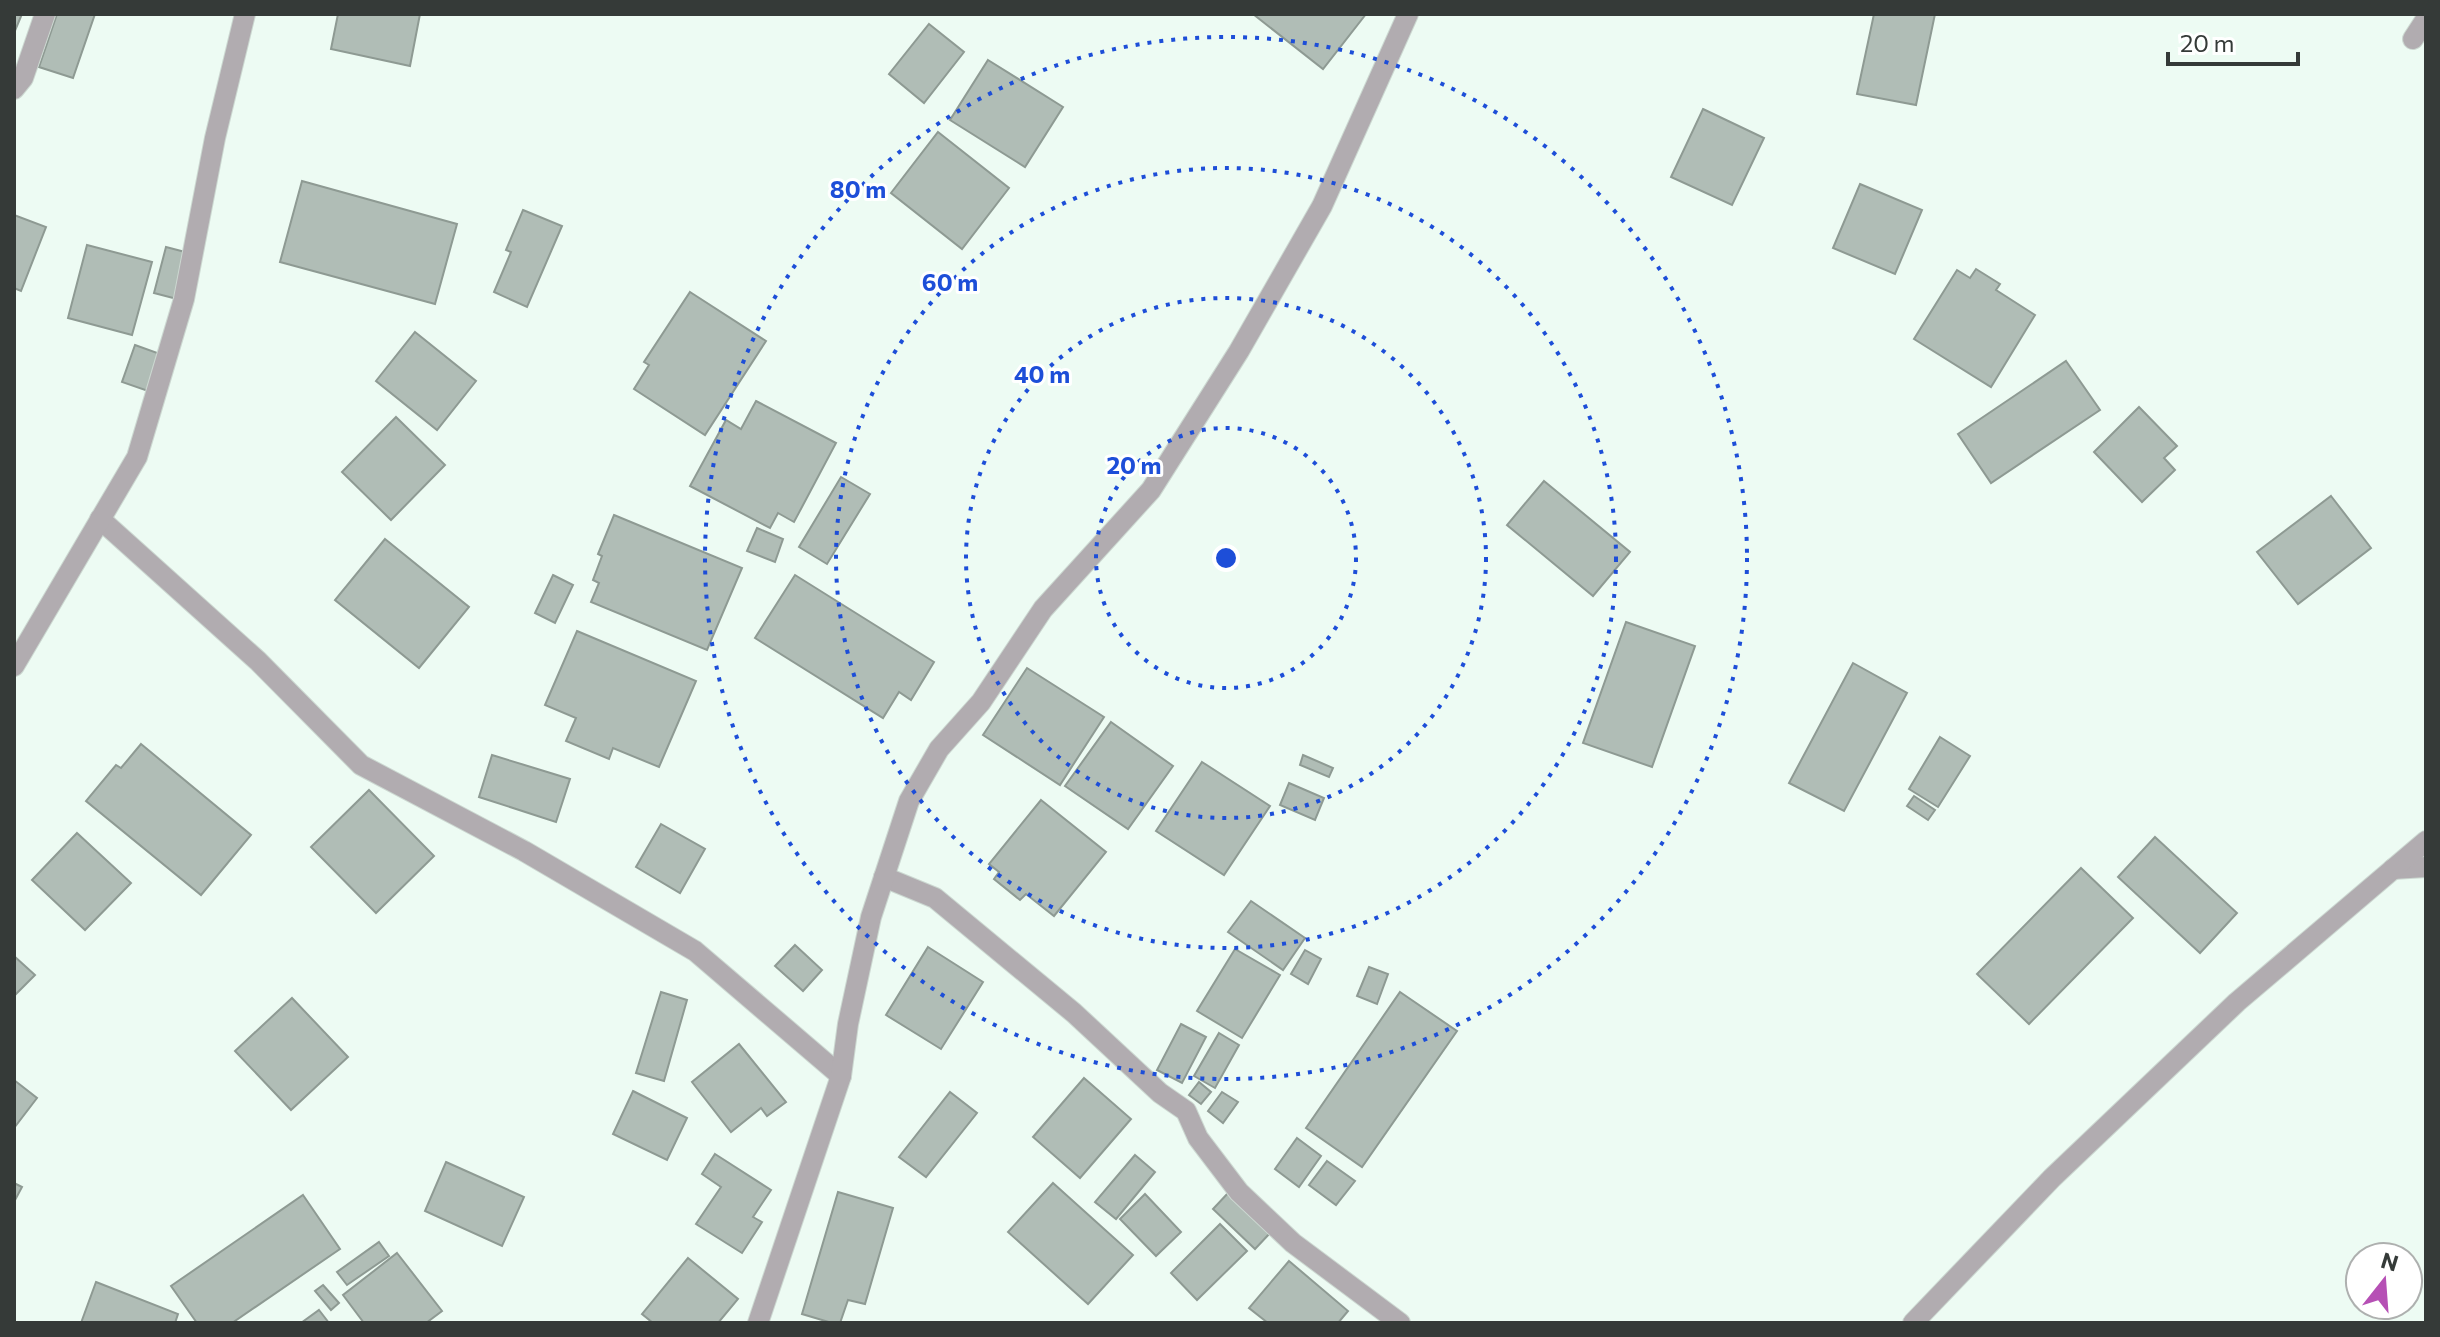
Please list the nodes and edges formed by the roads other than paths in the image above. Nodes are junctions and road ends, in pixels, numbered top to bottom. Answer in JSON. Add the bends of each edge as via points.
{"nodes":[{"id":1,"x":45,"y":14,"type":"edge"},
{"id":2,"x":245,"y":14,"type":"edge"},
{"id":3,"x":1408,"y":14,"type":"edge"},
{"id":4,"x":2426,"y":19,"type":"edge"},
{"id":5,"x":2413,"y":39,"type":"dead end"},
{"id":6,"x":14,"y":89,"type":"edge"},
{"id":7,"x":100,"y":519,"type":"junction"},
{"id":8,"x":14,"y":666,"type":"edge"},
{"id":9,"x":2426,"y":841,"type":"edge"},
{"id":10,"x":2426,"y":867,"type":"edge"},
{"id":11,"x":2393,"y":869,"type":"junction"},
{"id":12,"x":884,"y":877,"type":"junction"},
{"id":13,"x":841,"y":1076,"type":"junction"},
{"id":14,"x":758,"y":1323,"type":"edge"},
{"id":15,"x":1400,"y":1323,"type":"edge"},
{"id":16,"x":1913,"y":1323,"type":"edge"}],
"edges":[{"from":1,"to":6,"type":"street","via":[[23,78]]},
{"from":2,"to":7,"type":"street","via":[[184,299],[137,457]]},
{"from":3,"to":12,"type":"street","via":[[1322,206],[1239,351],[1151,490],[1043,609],[981,702],[939,749],[909,801]]},
{"from":4,"to":5,"type":"street"},
{"from":7,"to":8,"type":"street"},
{"from":7,"to":13,"type":"street","via":[[258,661],[361,765],[524,851],[695,951]]},
{"from":9,"to":11,"type":"street"},
{"from":10,"to":11,"type":"street"},
{"from":11,"to":16,"type":"street","via":[[2237,1002],[2052,1178]]},
{"from":12,"to":13,"type":"street","via":[[871,917]]},
{"from":12,"to":15,"type":"street","via":[[935,898],[1074,1013],[1186,1111],[1198,1138],[1239,1192],[1293,1243]]},
{"from":13,"to":14,"type":"street"}]}
